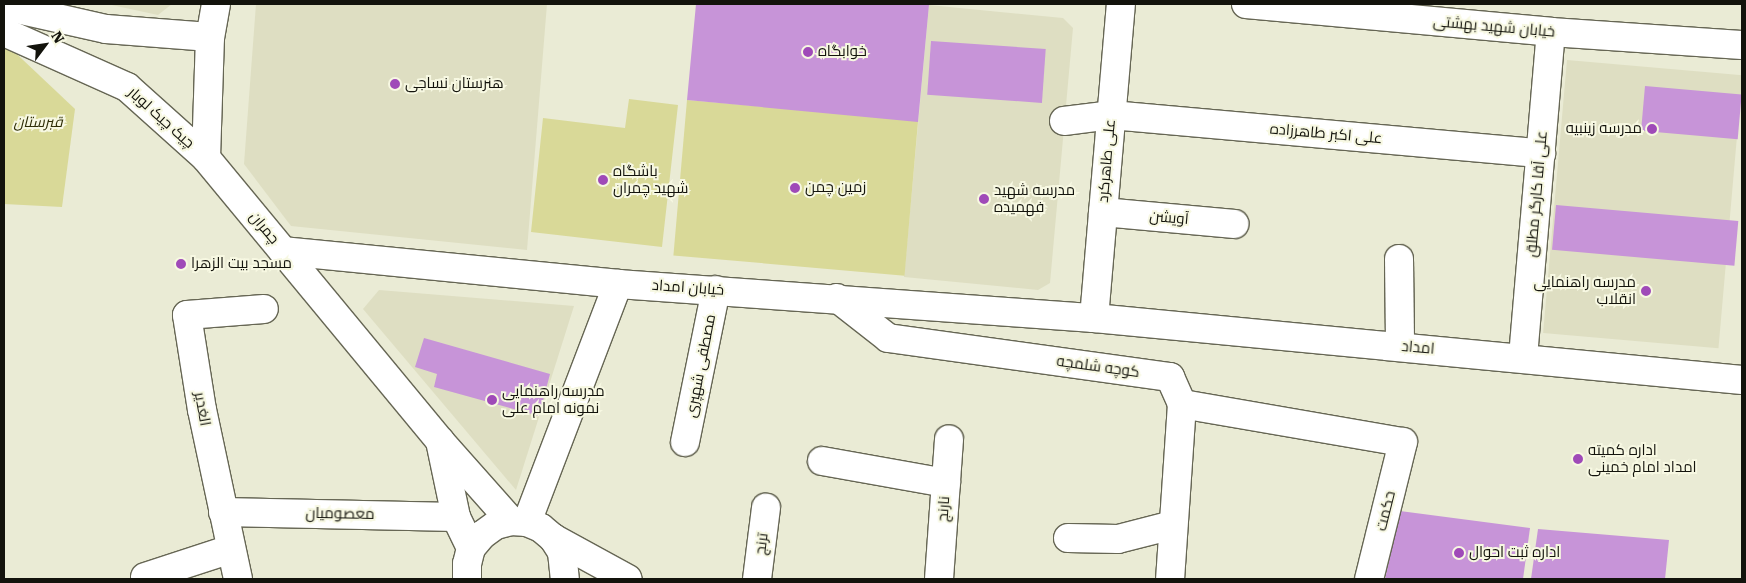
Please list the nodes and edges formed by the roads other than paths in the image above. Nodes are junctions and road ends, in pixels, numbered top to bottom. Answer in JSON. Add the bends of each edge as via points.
{"nodes":[{"id":1,"x":216,"y":4,"type":"edge"},
{"id":2,"x":1121,"y":4,"type":"edge"},
{"id":3,"x":1246,"y":4,"type":"edge"},
{"id":4,"x":4,"y":6,"type":"edge"},
{"id":5,"x":1316,"y":8,"type":"edge"},
{"id":6,"x":4,"y":32,"type":"edge"},
{"id":7,"x":1551,"y":32,"type":"junction"},
{"id":8,"x":210,"y":36,"type":"junction"},
{"id":9,"x":1742,"y":45,"type":"edge"},
{"id":10,"x":1111,"y":114,"type":"junction"},
{"id":11,"x":1064,"y":121,"type":"dead end"},
{"id":12,"x":1540,"y":153,"type":"junction"},
{"id":13,"x":206,"y":158,"type":"junction"},
{"id":14,"x":1103,"y":212,"type":"junction"},
{"id":15,"x":1234,"y":224,"type":"dead end"},
{"id":16,"x":283,"y":251,"type":"junction"},
{"id":17,"x":1399,"y":259,"type":"dead end"},
{"id":18,"x":618,"y":284,"type":"junction"},
{"id":19,"x":716,"y":290,"type":"junction"},
{"id":20,"x":837,"y":298,"type":"junction"},
{"id":21,"x":264,"y":309,"type":"dead end"},
{"id":22,"x":1094,"y":318,"type":"junction"},
{"id":23,"x":1400,"y":346,"type":"junction"},
{"id":24,"x":1523,"y":357,"type":"junction"},
{"id":25,"x":1742,"y":380,"type":"edge"},
{"id":26,"x":1182,"y":404,"type":"junction"},
{"id":27,"x":949,"y":439,"type":"dead end"},
{"id":28,"x":440,"y":442,"type":"junction"},
{"id":29,"x":685,"y":442,"type":"dead end"},
{"id":30,"x":822,"y":462,"type":"dead end"},
{"id":31,"x":946,"y":483,"type":"junction"},
{"id":32,"x":766,"y":508,"type":"dead end"},
{"id":33,"x":223,"y":512,"type":"junction"},
{"id":34,"x":456,"y":517,"type":"junction"},
{"id":35,"x":519,"y":522,"type":"junction"},
{"id":36,"x":1173,"y":525,"type":"junction"},
{"id":37,"x":554,"y":538,"type":"junction"},
{"id":38,"x":1068,"y":538,"type":"dead end"},
{"id":39,"x":471,"y":548,"type":"junction"},
{"id":40,"x":231,"y":549,"type":"junction"},
{"id":41,"x":145,"y":577,"type":"dead end"},
{"id":42,"x":238,"y":579,"type":"edge"},
{"id":43,"x":467,"y":579,"type":"edge"},
{"id":44,"x":565,"y":579,"type":"edge"},
{"id":45,"x":628,"y":579,"type":"edge"},
{"id":46,"x":757,"y":579,"type":"edge"},
{"id":47,"x":939,"y":579,"type":"edge"},
{"id":48,"x":1170,"y":579,"type":"edge"},
{"id":49,"x":1370,"y":579,"type":"edge"}],
"edges":[{"from":1,"to":8,"type":"street"},
{"from":2,"to":10,"type":"street","name":"علی طاهرکرد"},
{"from":3,"to":5,"type":"street","name":"خیابان شهید بهشتی"},
{"from":4,"to":8,"type":"street","via":[[106,30]]},
{"from":5,"to":7,"type":"street","name":"خیابان شهید بهشتی"},
{"from":6,"to":13,"type":"street","name":"چیک چیک لوبار","via":[[127,87]]},
{"from":7,"to":9,"type":"street","name":"خیابان شهید بهشتی"},
{"from":7,"to":12,"type":"street","name":"علی آقا کارگر مطلق"},
{"from":8,"to":13,"type":"street"},
{"from":10,"to":11,"type":"street","name":"علی اکبر طاهرزاده"},
{"from":10,"to":12,"type":"street","name":"علی اکبر طاهرزاده"},
{"from":10,"to":14,"type":"street","name":"علی طاهرکرد"},
{"from":12,"to":24,"type":"street","name":"علی آقا کارگر مطلق"},
{"from":13,"to":16,"type":"street","name":"چمران"},
{"from":14,"to":15,"type":"street","name":"آویشن"},
{"from":14,"to":22,"type":"street","name":"علی طاهرکرد"},
{"from":16,"to":18,"type":"street","name":"خیابان امداد"},
{"from":16,"to":28,"type":"street","name":"چمران"},
{"from":17,"to":23,"type":"street"},
{"from":18,"to":19,"type":"street","name":"خیابان امداد"},
{"from":18,"to":35,"type":"street"},
{"from":19,"to":20,"type":"street","name":"خیابان امداد"},
{"from":19,"to":29,"type":"street","name":"مصطفی شهپری"},
{"from":20,"to":22,"type":"street","name":"خیابان امداد"},
{"from":20,"to":26,"type":"street","name":"کوچه شلمچه","via":[[888,338],[1170,377]]},
{"from":21,"to":33,"type":"street","name":"الغدیر","via":[[187,315]]},
{"from":22,"to":23,"type":"street","name":"امداد"},
{"from":23,"to":24,"type":"street","name":"امداد"},
{"from":24,"to":25,"type":"street","name":"امداد"},
{"from":26,"to":36,"type":"street","name":"کوچه شلمچه"},
{"from":26,"to":49,"type":"street","name":"حکمت","via":[[1403,442]]},
{"from":27,"to":31,"type":"street","name":"نارنج"},
{"from":28,"to":34,"type":"street"},
{"from":28,"to":35,"type":"street","name":"چمران"},
{"from":30,"to":31,"type":"street"},
{"from":31,"to":47,"type":"street","name":"نارنج"},
{"from":32,"to":46,"type":"street","name":"ترنج"},
{"from":33,"to":34,"type":"street","name":"معصومیان"},
{"from":33,"to":40,"type":"street","name":"الغدیر"},
{"from":34,"to":39,"type":"street"},
{"from":35,"to":37,"type":"street","name":"چمران","via":[[542,528]]},
{"from":35,"to":39,"type":"street","via":[[496,525],[482,534]]},
{"from":36,"to":38,"type":"street","via":[[1118,539]]},
{"from":36,"to":48,"type":"street","name":"کوچه شلمچه"},
{"from":37,"to":44,"type":"street","via":[[562,552]]},
{"from":37,"to":45,"type":"street","name":"چمران"},
{"from":39,"to":43,"type":"street","via":[[466,564]]},
{"from":40,"to":41,"type":"street"},
{"from":40,"to":42,"type":"street","name":"الغدیر"}]}
